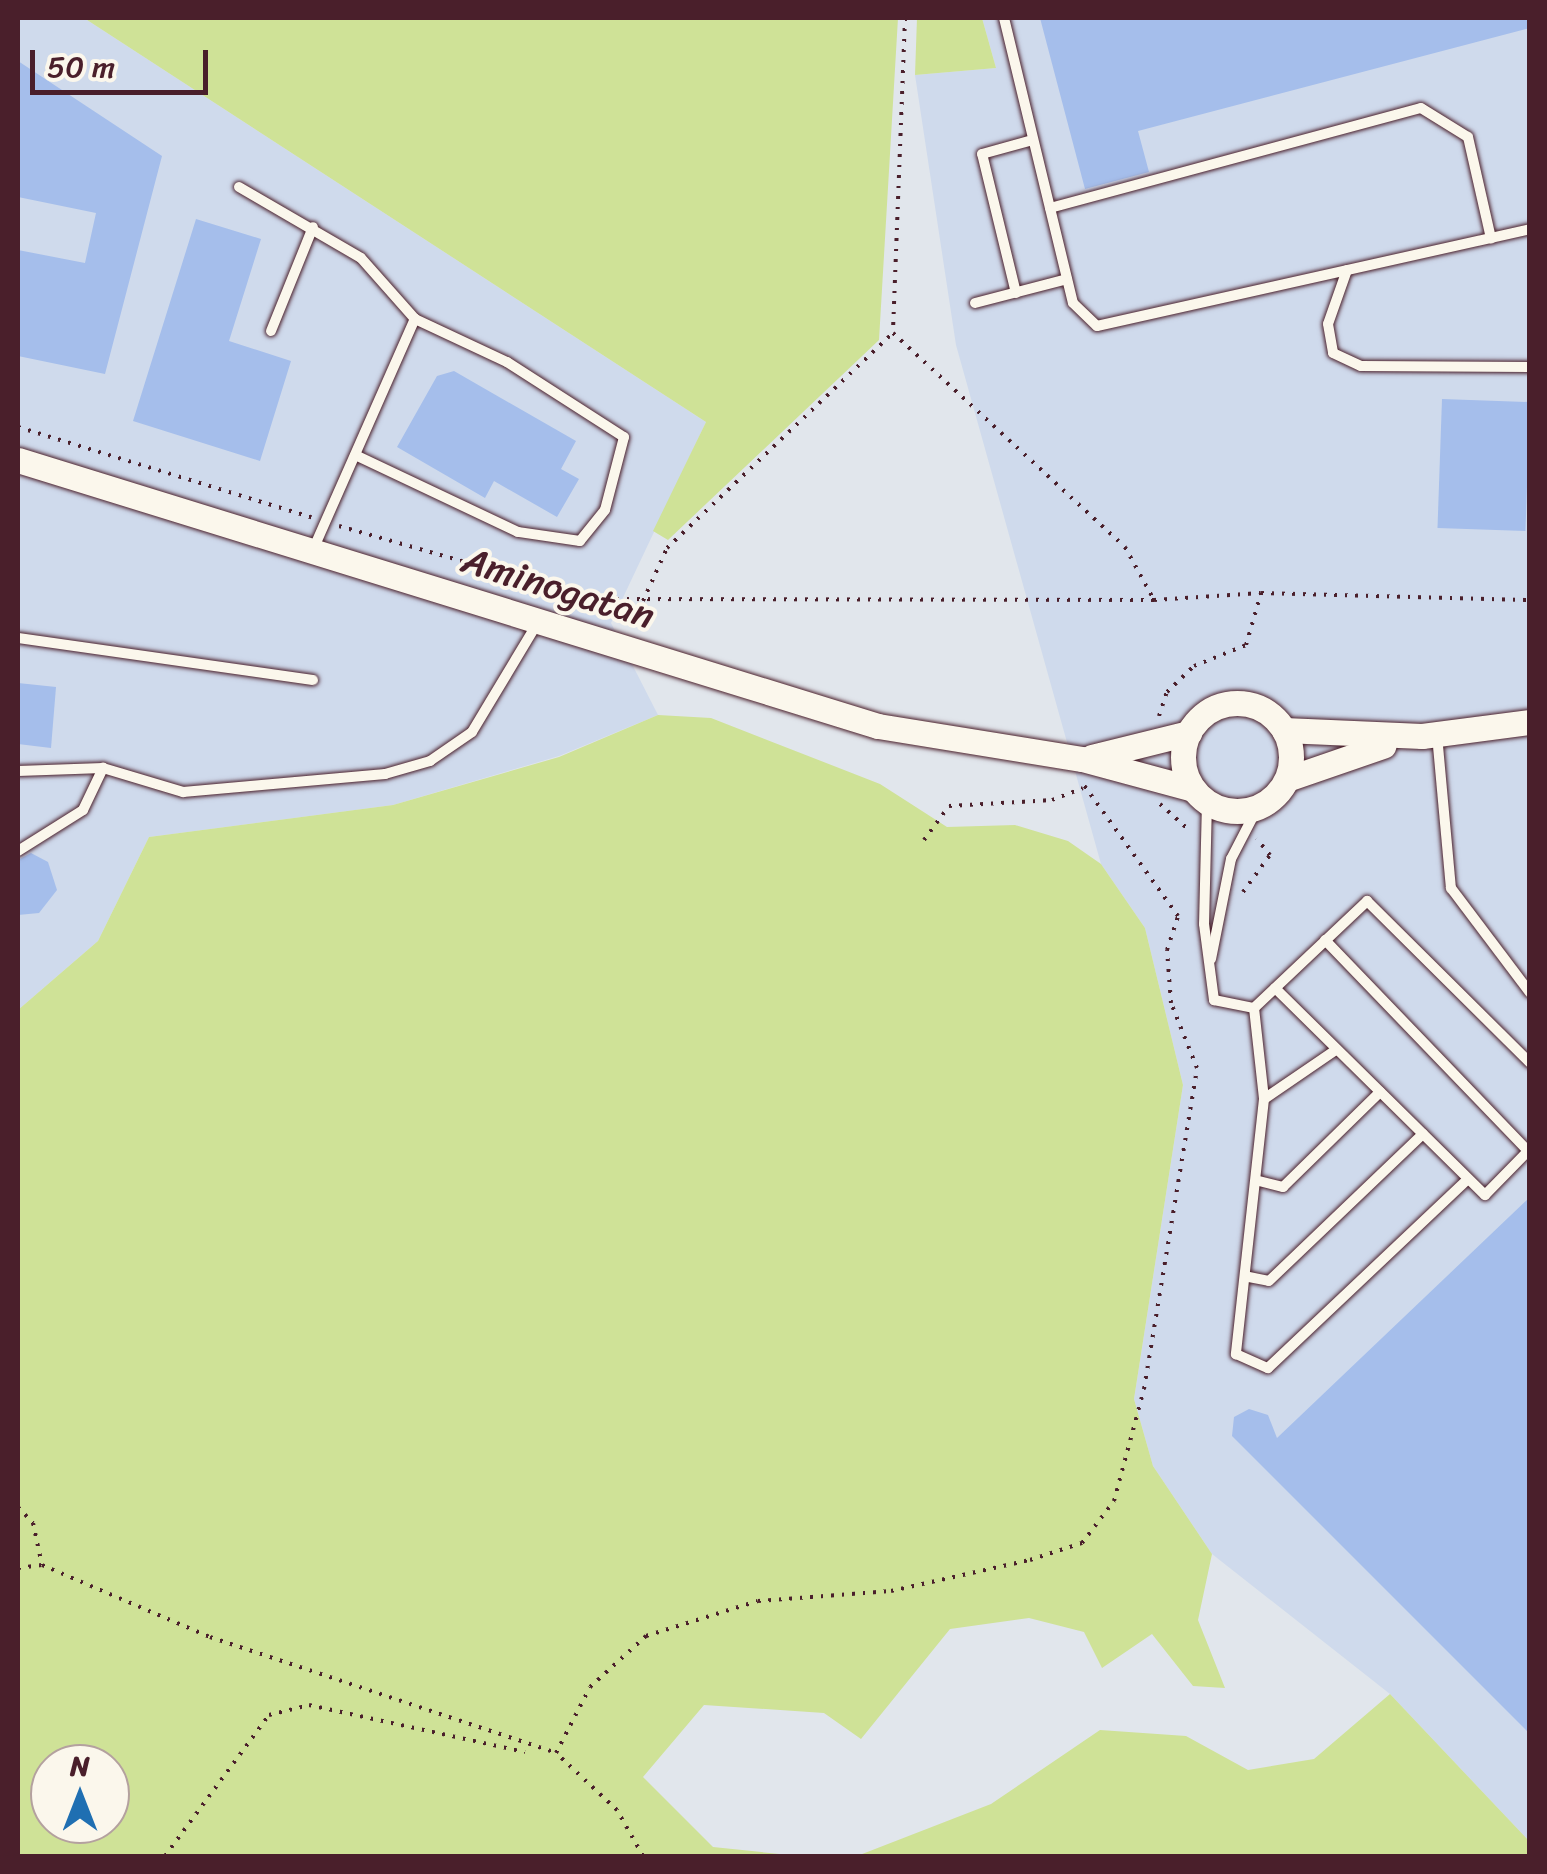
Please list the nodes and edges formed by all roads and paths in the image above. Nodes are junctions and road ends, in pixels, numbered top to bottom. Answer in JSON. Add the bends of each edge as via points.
{"nodes":[{"id":1,"x":905,"y":18,"type":"edge"},
{"id":2,"x":1004,"y":18,"type":"edge"},
{"id":3,"x":1034,"y":140,"type":"junction"},
{"id":4,"x":239,"y":187,"type":"dead end"},
{"id":5,"x":1050,"y":208,"type":"junction"},
{"id":6,"x":312,"y":227,"type":"junction"},
{"id":7,"x":1530,"y":229,"type":"edge"},
{"id":8,"x":1491,"y":238,"type":"junction"},
{"id":9,"x":1347,"y":270,"type":"junction"},
{"id":10,"x":1067,"y":279,"type":"junction"},
{"id":11,"x":1016,"y":293,"type":"junction"},
{"id":12,"x":975,"y":302,"type":"dead end"},
{"id":13,"x":415,"y":319,"type":"junction"},
{"id":14,"x":271,"y":331,"type":"dead end"},
{"id":15,"x":893,"y":334,"type":"junction"},
{"id":16,"x":1530,"y":367,"type":"edge"},
{"id":17,"x":355,"y":455,"type":"junction"},
{"id":18,"x":18,"y":460,"type":"edge"},
{"id":19,"x":312,"y":552,"type":"junction"},
{"id":20,"x":643,"y":600,"type":"dead end"},
{"id":21,"x":1530,"y":600,"type":"edge"},
{"id":22,"x":538,"y":622,"type":"junction"},
{"id":23,"x":18,"y":638,"type":"edge"},
{"id":24,"x":312,"y":680,"type":"dead end"},
{"id":25,"x":1530,"y":722,"type":"edge"},
{"id":26,"x":1284,"y":730,"type":"junction"},
{"id":27,"x":1189,"y":733,"type":"junction"},
{"id":28,"x":1429,"y":735,"type":"junction"},
{"id":29,"x":1082,"y":759,"type":"junction"},
{"id":30,"x":103,"y":768,"type":"junction"},
{"id":31,"x":18,"y":771,"type":"edge"},
{"id":32,"x":1287,"y":779,"type":"junction"},
{"id":33,"x":1083,"y":788,"type":"junction"},
{"id":34,"x":1200,"y":796,"type":"junction"},
{"id":35,"x":1258,"y":807,"type":"junction"},
{"id":36,"x":924,"y":840,"type":"dead end"},
{"id":37,"x":18,"y":850,"type":"edge"},
{"id":38,"x":1324,"y":940,"type":"junction"},
{"id":39,"x":1210,"y":960,"type":"junction"},
{"id":40,"x":1275,"y":988,"type":"junction"},
{"id":41,"x":1530,"y":994,"type":"edge"},
{"id":42,"x":1254,"y":1008,"type":"junction"},
{"id":43,"x":1337,"y":1049,"type":"junction"},
{"id":44,"x":1530,"y":1064,"type":"edge"},
{"id":45,"x":1380,"y":1092,"type":"junction"},
{"id":46,"x":1264,"y":1099,"type":"junction"},
{"id":47,"x":1424,"y":1134,"type":"junction"},
{"id":48,"x":1529,"y":1150,"type":"edge"},
{"id":49,"x":1468,"y":1179,"type":"junction"},
{"id":50,"x":1259,"y":1181,"type":"junction"},
{"id":51,"x":1248,"y":1277,"type":"junction"},
{"id":52,"x":18,"y":1507,"type":"edge"},
{"id":53,"x":42,"y":1565,"type":"junction"},
{"id":54,"x":18,"y":1568,"type":"edge"},
{"id":55,"x":556,"y":1753,"type":"junction"},
{"id":56,"x":540,"y":1754,"type":"junction"},
{"id":57,"x":164,"y":1856,"type":"edge"},
{"id":58,"x":643,"y":1856,"type":"edge"}],
"edges":[{"from":1,"to":15,"type":"path"},
{"from":2,"to":3,"type":"lane"},
{"from":3,"to":5,"type":"lane"},
{"from":3,"to":11,"type":"lane","via":[[982,154]]},
{"from":4,"to":6,"type":"lane"},
{"from":5,"to":8,"type":"lane","via":[[1421,108],[1468,137]]},
{"from":5,"to":10,"type":"lane"},
{"from":6,"to":13,"type":"lane","via":[[361,258]]},
{"from":6,"to":14,"type":"lane"},
{"from":7,"to":8,"type":"lane"},
{"from":8,"to":9,"type":"lane"},
{"from":9,"to":10,"type":"lane","via":[[1097,326],[1073,302]]},
{"from":9,"to":16,"type":"lane","via":[[1328,324],[1333,353],[1361,366]]},
{"from":10,"to":11,"type":"lane"},
{"from":11,"to":12,"type":"lane"},
{"from":13,"to":17,"type":"lane"},
{"from":13,"to":17,"type":"lane","via":[[507,362],[624,437],[605,510],[590,535],[559,542]]},
{"from":15,"to":20,"type":"path","via":[[667,548]]},
{"from":15,"to":21,"type":"path","via":[[1125,547],[1154,600],[1261,593]]},
{"from":17,"to":19,"type":"lane"},
{"from":18,"to":19,"type":"street","name":"Aminogatan"},
{"from":19,"to":22,"type":"street","name":"Aminogatan"},
{"from":22,"to":29,"type":"street","name":"Aminogatan","via":[[878,726]]},
{"from":22,"to":30,"type":"lane","via":[[472,732],[430,761],[385,774],[183,792]]},
{"from":23,"to":24,"type":"lane"},
{"from":25,"to":28,"type":"street"},
{"from":26,"to":27,"type":"street","name":"Aminogatan","via":[[1242,703],[1206,713]]},
{"from":26,"to":28,"type":"street"},
{"from":26,"to":32,"type":"street"},
{"from":27,"to":29,"type":"street","name":"Aminogatan"},
{"from":27,"to":34,"type":"street","via":[[1184,767]]},
{"from":28,"to":32,"type":"street"},
{"from":28,"to":41,"type":"lane","via":[[1451,888]]},
{"from":29,"to":33,"type":"path"},
{"from":29,"to":34,"type":"street","name":"Aminogatan"},
{"from":30,"to":31,"type":"lane"},
{"from":30,"to":37,"type":"lane","via":[[83,810]]},
{"from":32,"to":35,"type":"street"},
{"from":33,"to":36,"type":"path","via":[[1052,800],[950,806]]},
{"from":33,"to":55,"type":"path","via":[[1178,916],[1167,950],[1171,1003],[1196,1068],[1144,1389],[1114,1501],[1082,1543],[891,1591],[758,1601],[646,1636],[590,1687]]},
{"from":34,"to":35,"type":"street","name":"Aminogatan"},
{"from":34,"to":39,"type":"lane"},
{"from":35,"to":39,"type":"lane","via":[[1231,859]]},
{"from":38,"to":40,"type":"lane"},
{"from":38,"to":44,"type":"lane","via":[[1366,900]]},
{"from":38,"to":48,"type":"lane"},
{"from":39,"to":42,"type":"lane","via":[[1214,1000]]},
{"from":40,"to":42,"type":"lane"},
{"from":40,"to":43,"type":"lane"},
{"from":42,"to":46,"type":"lane"},
{"from":43,"to":45,"type":"lane"},
{"from":43,"to":46,"type":"lane"},
{"from":45,"to":47,"type":"lane"},
{"from":45,"to":50,"type":"lane","via":[[1282,1186]]},
{"from":46,"to":50,"type":"lane"},
{"from":47,"to":49,"type":"lane"},
{"from":47,"to":51,"type":"lane","via":[[1270,1281]]},
{"from":48,"to":49,"type":"lane","via":[[1484,1194]]},
{"from":49,"to":51,"type":"lane","via":[[1268,1368],[1236,1354]]},
{"from":50,"to":51,"type":"lane"},
{"from":52,"to":53,"type":"path","via":[[33,1522]]},
{"from":53,"to":54,"type":"path"},
{"from":53,"to":56,"type":"path","via":[[210,1636]]},
{"from":55,"to":56,"type":"path"},
{"from":55,"to":58,"type":"path","via":[[617,1810]]},
{"from":56,"to":57,"type":"path","via":[[310,1704],[269,1715]]}]}
